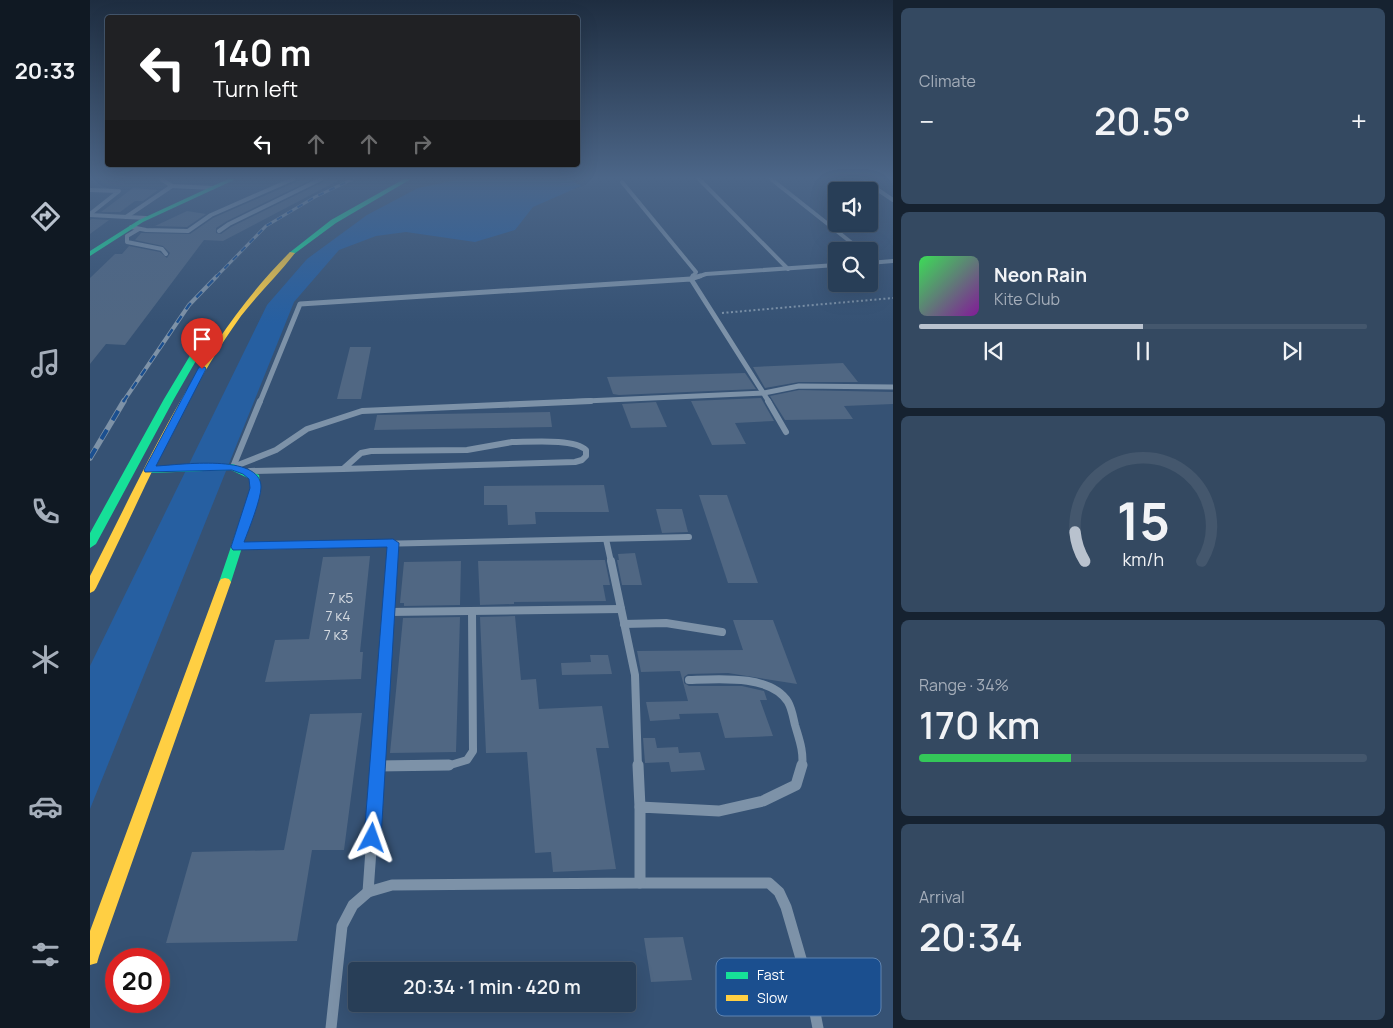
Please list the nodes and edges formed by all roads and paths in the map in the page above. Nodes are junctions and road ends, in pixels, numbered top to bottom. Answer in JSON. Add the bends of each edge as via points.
{"nodes":[{"id":1,"x":128,"y":227,"type":"edge"},
{"id":2,"x":131,"y":227,"type":"edge"},
{"id":3,"x":160,"y":227,"type":"edge"},
{"id":4,"x":193,"y":227,"type":"edge"},
{"id":5,"x":225,"y":227,"type":"edge"},
{"id":6,"x":310,"y":227,"type":"edge"},
{"id":7,"x":324,"y":227,"type":"edge"},
{"id":8,"x":659,"y":227,"type":"edge"},
{"id":9,"x":747,"y":227,"type":"edge"},
{"id":10,"x":832,"y":227,"type":"edge"},
{"id":11,"x":219,"y":231,"type":"dead end"},
{"id":12,"x":851,"y":242,"type":"edge"},
{"id":13,"x":90,"y":254,"type":"edge"},
{"id":14,"x":166,"y":254,"type":"dead end"},
{"id":15,"x":893,"y":261,"type":"edge"},
{"id":16,"x":878,"y":262,"type":"edge"},
{"id":17,"x":828,"y":266,"type":"edge"},
{"id":18,"x":788,"y":268,"type":"junction"},
{"id":19,"x":255,"y":275,"type":"dead end"},
{"id":20,"x":691,"y":279,"type":"junction"},
{"id":21,"x":893,"y":298,"type":"edge"},
{"id":22,"x":713,"y":314,"type":"junction"},
{"id":23,"x":216,"y":321,"type":"dead end"},
{"id":24,"x":893,"y":387,"type":"edge"},
{"id":25,"x":764,"y":394,"type":"junction"},
{"id":26,"x":786,"y":432,"type":"dead end"},
{"id":27,"x":233,"y":467,"type":"junction"},
{"id":28,"x":343,"y":469,"type":"junction"},
{"id":29,"x":149,"y":470,"type":"junction"},
{"id":30,"x":247,"y":472,"type":"junction"},
{"id":31,"x":689,"y":536,"type":"dead end"},
{"id":32,"x":606,"y":538,"type":"junction"},
{"id":33,"x":393,"y":543,"type":"junction"},
{"id":34,"x":90,"y":544,"type":"edge"},
{"id":35,"x":237,"y":547,"type":"junction"},
{"id":36,"x":90,"y":588,"type":"edge"},
{"id":37,"x":621,"y":609,"type":"junction"},
{"id":38,"x":472,"y":611,"type":"junction"},
{"id":39,"x":388,"y":612,"type":"junction"},
{"id":40,"x":624,"y":624,"type":"junction"},
{"id":41,"x":722,"y":632,"type":"dead end"},
{"id":42,"x":689,"y":680,"type":"dead end"},
{"id":43,"x":377,"y":766,"type":"junction"},
{"id":44,"x":640,"y":807,"type":"junction"},
{"id":45,"x":640,"y":884,"type":"junction"},
{"id":46,"x":368,"y":892,"type":"junction"},
{"id":47,"x":90,"y":956,"type":"edge"},
{"id":48,"x":801,"y":958,"type":"edge"},
{"id":49,"x":331,"y":1028,"type":"edge"}],
"edges":[{"from":1,"to":13,"type":"main road"},
{"from":2,"to":14,"type":"lane","via":[[127,242],[162,249]]},
{"from":3,"to":4,"type":"lane","via":[[188,230]]},
{"from":5,"to":11,"type":"lane"},
{"from":6,"to":19,"type":"main road"},
{"from":7,"to":29,"type":"main road","via":[[291,253],[237,313],[210,354]]},
{"from":8,"to":20,"type":"lane","via":[[696,272]]},
{"from":9,"to":18,"type":"lane"},
{"from":10,"to":12,"type":"lane"},
{"from":15,"to":16,"type":"lane"},
{"from":17,"to":18,"type":"lane"},
{"from":18,"to":20,"type":"lane","via":[[706,274]]},
{"from":20,"to":22,"type":"lane"},
{"from":20,"to":27,"type":"lane","via":[[300,304]]},
{"from":21,"to":22,"type":"path"},
{"from":22,"to":25,"type":"lane"},
{"from":23,"to":34,"type":"main road","via":[[173,392]]},
{"from":24,"to":25,"type":"lane","via":[[799,386]]},
{"from":25,"to":26,"type":"lane"},
{"from":25,"to":27,"type":"lane","via":[[362,411],[306,429],[276,450]]},
{"from":27,"to":29,"type":"main road"},
{"from":27,"to":30,"type":"main road"},
{"from":28,"to":28,"type":"lane","via":[[574,462],[582,460],[586,450],[582,446],[557,442],[512,442],[467,450],[371,451],[360,453]]},
{"from":28,"to":30,"type":"lane"},
{"from":29,"to":36,"type":"main road"},
{"from":30,"to":35,"type":"main road","via":[[254,478],[256,488]]},
{"from":31,"to":32,"type":"lane"},
{"from":32,"to":33,"type":"lane"},
{"from":32,"to":37,"type":"lane"},
{"from":33,"to":35,"type":"lane"},
{"from":33,"to":39,"type":"lane"},
{"from":35,"to":47,"type":"main road"},
{"from":37,"to":38,"type":"lane"},
{"from":37,"to":40,"type":"lane"},
{"from":38,"to":39,"type":"lane"},
{"from":38,"to":43,"type":"lane","via":[[472,751],[467,760],[447,766]]},
{"from":39,"to":43,"type":"lane"},
{"from":40,"to":41,"type":"lane","via":[[666,623]]},
{"from":40,"to":44,"type":"lane","via":[[635,675]]},
{"from":42,"to":44,"type":"lane","via":[[759,683],[780,692],[787,701],[804,761],[796,785],[763,802],[720,811]]},
{"from":43,"to":46,"type":"lane"},
{"from":44,"to":45,"type":"lane"},
{"from":45,"to":46,"type":"lane","via":[[392,885]]},
{"from":45,"to":48,"type":"lane","via":[[769,883],[779,892],[786,907]]},
{"from":46,"to":49,"type":"lane","via":[[353,905],[342,926]]}]}
